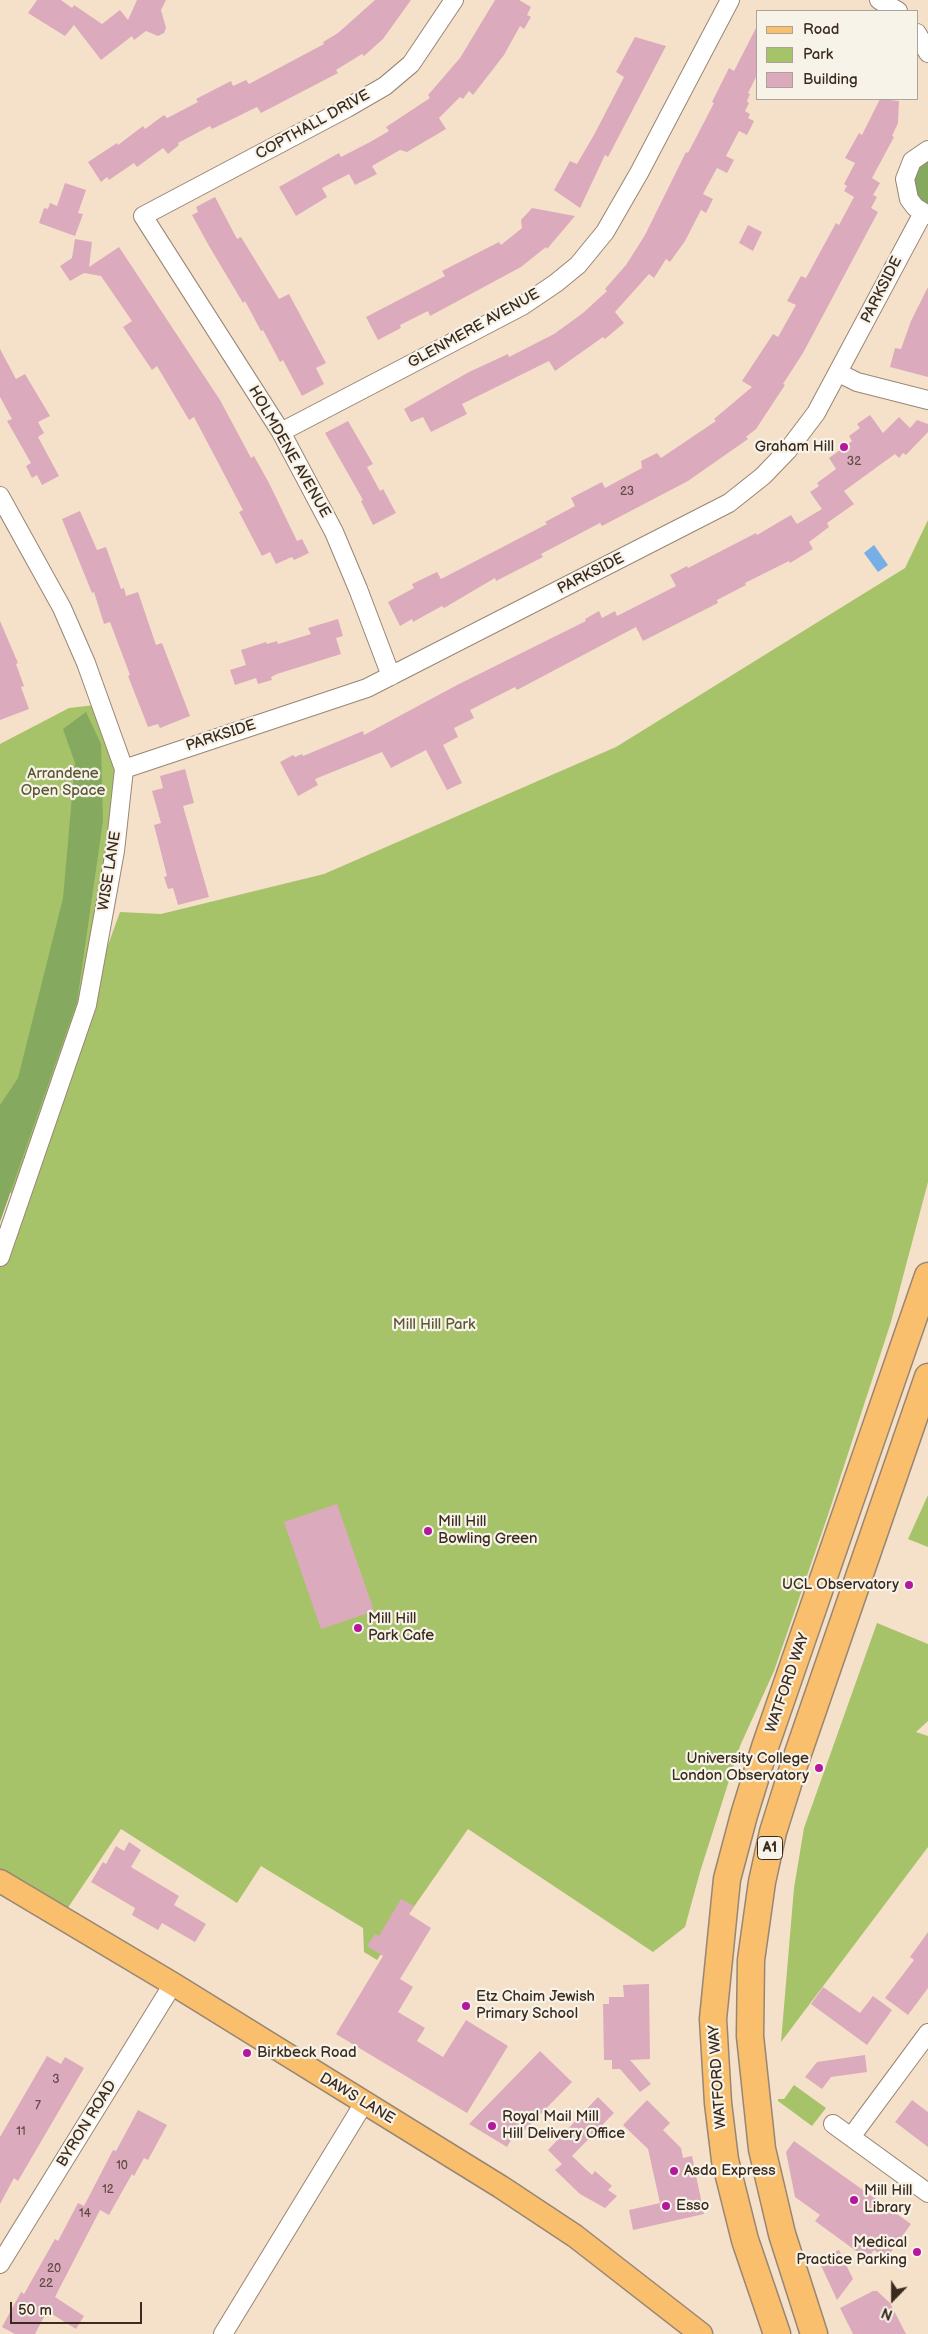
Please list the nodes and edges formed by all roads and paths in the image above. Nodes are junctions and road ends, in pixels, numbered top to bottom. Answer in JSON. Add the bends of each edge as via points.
{"nodes":[{"id":1,"x":454,"y":0,"type":"edge"},
{"id":2,"x":730,"y":0,"type":"edge"},
{"id":3,"x":879,"y":0,"type":"edge"},
{"id":4,"x":896,"y":10,"type":"edge"},
{"id":5,"x":918,"y":35,"type":"edge"},
{"id":6,"x":928,"y":54,"type":"edge"},
{"id":7,"x":928,"y":150,"type":"edge"},
{"id":8,"x":925,"y":214,"type":"edge"},
{"id":9,"x":143,"y":216,"type":"joint"},
{"id":10,"x":839,"y":372,"type":"junction"},
{"id":11,"x":928,"y":400,"type":"edge"},
{"id":12,"x":281,"y":432,"type":"junction"},
{"id":13,"x":0,"y":496,"type":"edge"},
{"id":14,"x":391,"y":676,"type":"junction"},
{"id":15,"x":124,"y":769,"type":"junction"},
{"id":16,"x":0,"y":1257,"type":"edge"},
{"id":17,"x":928,"y":1276,"type":"edge"},
{"id":18,"x":928,"y":1377,"type":"edge"},
{"id":19,"x":0,"y":1881,"type":"edge"},
{"id":20,"x":173,"y":1984,"type":"junction"},
{"id":21,"x":928,"y":2033,"type":"edge"},
{"id":22,"x":364,"y":2103,"type":"junction"},
{"id":23,"x":833,"y":2124,"type":"dead end"},
{"id":24,"x":851,"y":2137,"type":"junction"},
{"id":25,"x":928,"y":2193,"type":"edge"},
{"id":26,"x":0,"y":2264,"type":"edge"},
{"id":27,"x":224,"y":2334,"type":"edge"},
{"id":28,"x":701,"y":2334,"type":"edge"},
{"id":29,"x":777,"y":2334,"type":"edge"},
{"id":30,"x":814,"y":2334,"type":"edge"}],
"edges":[{"from":1,"to":9,"type":"street","name":"COPTHALL DRIVE","via":[[411,64],[385,86]]},
{"from":2,"to":12,"type":"street","name":"GLENMERE AVENUE","via":[[639,173],[605,232],[578,265],[522,306]]},
{"from":3,"to":4,"type":"street"},
{"from":5,"to":6,"type":"street"},
{"from":7,"to":8,"type":"street","name":"PARKSIDE","via":[[912,161],[905,179],[909,199]]},
{"from":8,"to":10,"type":"street","name":"PARKSIDE"},
{"from":9,"to":12,"type":"street","name":"HOLMDENE AVENUE"},
{"from":10,"to":11,"type":"street","via":[[857,382]]},
{"from":10,"to":14,"type":"street","name":"PARKSIDE","via":[[816,413],[788,450],[763,476],[729,503]]},
{"from":12,"to":14,"type":"street","name":"HOLMDENE AVENUE","via":[[334,532]]},
{"from":13,"to":15,"type":"street","name":"WISE LANE","via":[[62,608]]},
{"from":14,"to":15,"type":"street","name":"PARKSIDE","via":[[367,688]]},
{"from":15,"to":16,"type":"street","name":"WISE LANE","via":[[114,851],[87,1005]]},
{"from":17,"to":29,"type":"highway","name":"WATFORD WAY","number":"A1","via":[[766,1748],[727,1879],[713,2019],[718,2103],[725,2160],[738,2214]]},
{"from":18,"to":30,"type":"highway","number":"A1","via":[[794,1765],[770,1849],[751,1960],[750,2036],[762,2149],[782,2234]]},
{"from":19,"to":20,"type":"main road","name":"DAWS LANE"},
{"from":20,"to":22,"type":"main road","name":"DAWS LANE"},
{"from":20,"to":26,"type":"street","name":"BYRON ROAD"},
{"from":21,"to":24,"type":"street"},
{"from":22,"to":27,"type":"street"},
{"from":22,"to":28,"type":"main road","name":"DAWS LANE","via":[[562,2227]]},
{"from":23,"to":24,"type":"street"},
{"from":24,"to":25,"type":"street"}]}
